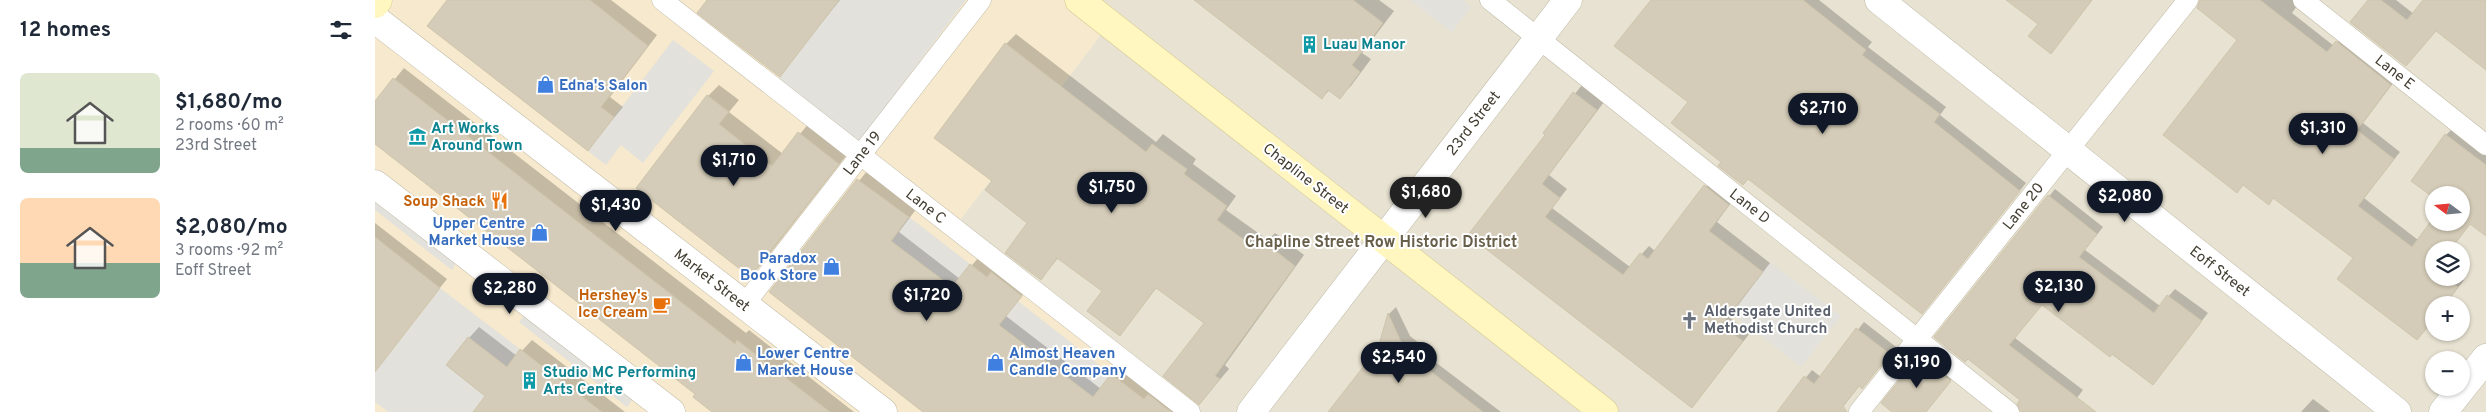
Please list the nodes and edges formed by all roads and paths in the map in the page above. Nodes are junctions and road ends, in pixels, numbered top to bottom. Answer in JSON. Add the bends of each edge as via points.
{"nodes":[{"id":1,"x":378,"y":0,"type":"edge"},
{"id":2,"x":662,"y":0,"type":"edge"},
{"id":3,"x":981,"y":0,"type":"edge"},
{"id":4,"x":1079,"y":0,"type":"edge"},
{"id":5,"x":1491,"y":0,"type":"edge"},
{"id":6,"x":1568,"y":0,"type":"edge"},
{"id":7,"x":1879,"y":0,"type":"edge"},
{"id":8,"x":2187,"y":0,"type":"edge"},
{"id":9,"x":2303,"y":0,"type":"edge"},
{"id":10,"x":375,"y":4,"type":"edge"},
{"id":11,"x":375,"y":19,"type":"edge"},
{"id":12,"x":1538,"y":38,"type":"junction"},
{"id":13,"x":2486,"y":145,"type":"edge"},
{"id":14,"x":2068,"y":150,"type":"junction"},
{"id":15,"x":861,"y":155,"type":"junction"},
{"id":16,"x":375,"y":184,"type":"edge"},
{"id":17,"x":1384,"y":239,"type":"junction"},
{"id":18,"x":745,"y":305,"type":"junction"},
{"id":19,"x":1917,"y":339,"type":"junction"},
{"id":20,"x":2486,"y":358,"type":"edge"},
{"id":21,"x":666,"y":410,"type":"edge"},
{"id":22,"x":883,"y":412,"type":"edge"},
{"id":23,"x":1190,"y":412,"type":"edge"},
{"id":24,"x":1251,"y":412,"type":"edge"},
{"id":25,"x":1604,"y":412,"type":"edge"},
{"id":26,"x":1859,"y":412,"type":"edge"},
{"id":27,"x":2009,"y":412,"type":"edge"},
{"id":28,"x":2397,"y":412,"type":"edge"},
{"id":29,"x":2443,"y":412,"type":"edge"}],
"edges":[{"from":1,"to":10,"type":"main road"},
{"from":2,"to":15,"type":"lane","name":"Lane C"},
{"from":3,"to":15,"type":"lane","name":"Lane 19"},
{"from":4,"to":17,"type":"main road","name":"Chapline Street"},
{"from":5,"to":12,"type":"lane","name":"Lane D"},
{"from":6,"to":12,"type":"street","name":"23rd Street"},
{"from":7,"to":14,"type":"street","name":"Eoff Street"},
{"from":8,"to":14,"type":"lane","name":"Lane 20"},
{"from":9,"to":13,"type":"lane","name":"Lane E"},
{"from":11,"to":18,"type":"street","name":"Market Street"},
{"from":12,"to":17,"type":"street","name":"23rd Street"},
{"from":12,"to":19,"type":"lane","name":"Lane D"},
{"from":14,"to":19,"type":"lane","name":"Lane 20"},
{"from":14,"to":28,"type":"street","name":"Eoff Street"},
{"from":15,"to":18,"type":"lane","name":"Lane 19"},
{"from":15,"to":23,"type":"lane","name":"Lane C"},
{"from":16,"to":21,"type":"street"},
{"from":17,"to":24,"type":"street","name":"23rd Street"},
{"from":17,"to":25,"type":"main road","name":"Chapline Street"},
{"from":18,"to":22,"type":"street","name":"Market Street"},
{"from":19,"to":26,"type":"lane","name":"Lane 20"},
{"from":19,"to":27,"type":"lane","name":"Lane D"},
{"from":20,"to":29,"type":"street"}]}
